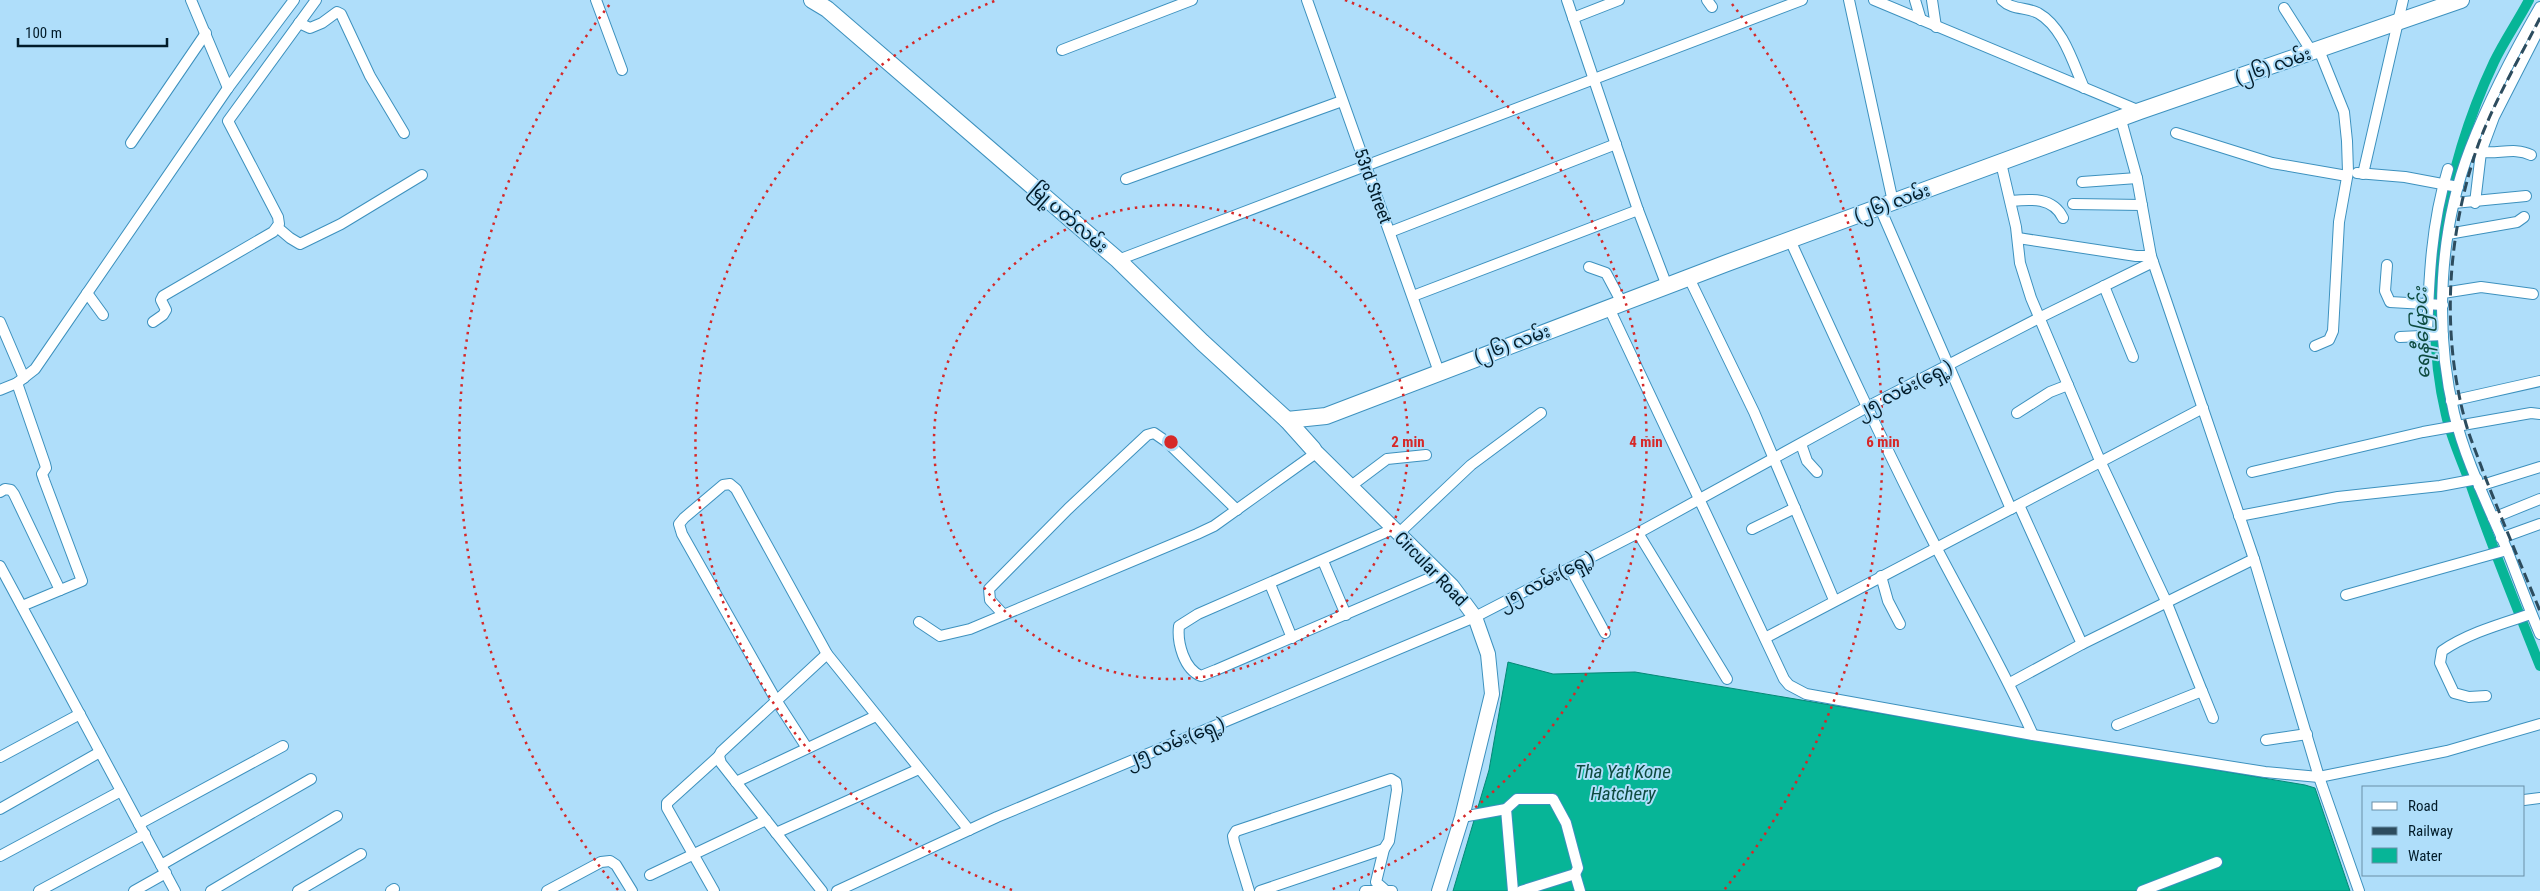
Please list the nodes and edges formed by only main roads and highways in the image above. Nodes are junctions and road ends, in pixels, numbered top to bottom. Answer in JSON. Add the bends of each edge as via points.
{"nodes":[{"id":1,"x":812,"y":0,"type":"edge"},
{"id":2,"x":2461,"y":0,"type":"edge"},
{"id":3,"x":1326,"y":416,"type":"junction"},
{"id":4,"x":1286,"y":420,"type":"junction"}],
"edges":[{"from":1,"to":4,"type":"main road","name":"မြို့ပတ်လမ်း","via":[[834,15],[1118,260]]},
{"from":2,"to":3,"type":"main road","name":"(၂၆) လမ်း","via":[[2140,111]]},
{"from":3,"to":4,"type":"main road","name":"(၂၆) လမ်း"},
{"from":3,"to":4,"type":"main road","name":"မြို့ပတ်လမ်း","via":[[1316,429],[1314,451]]}]}
